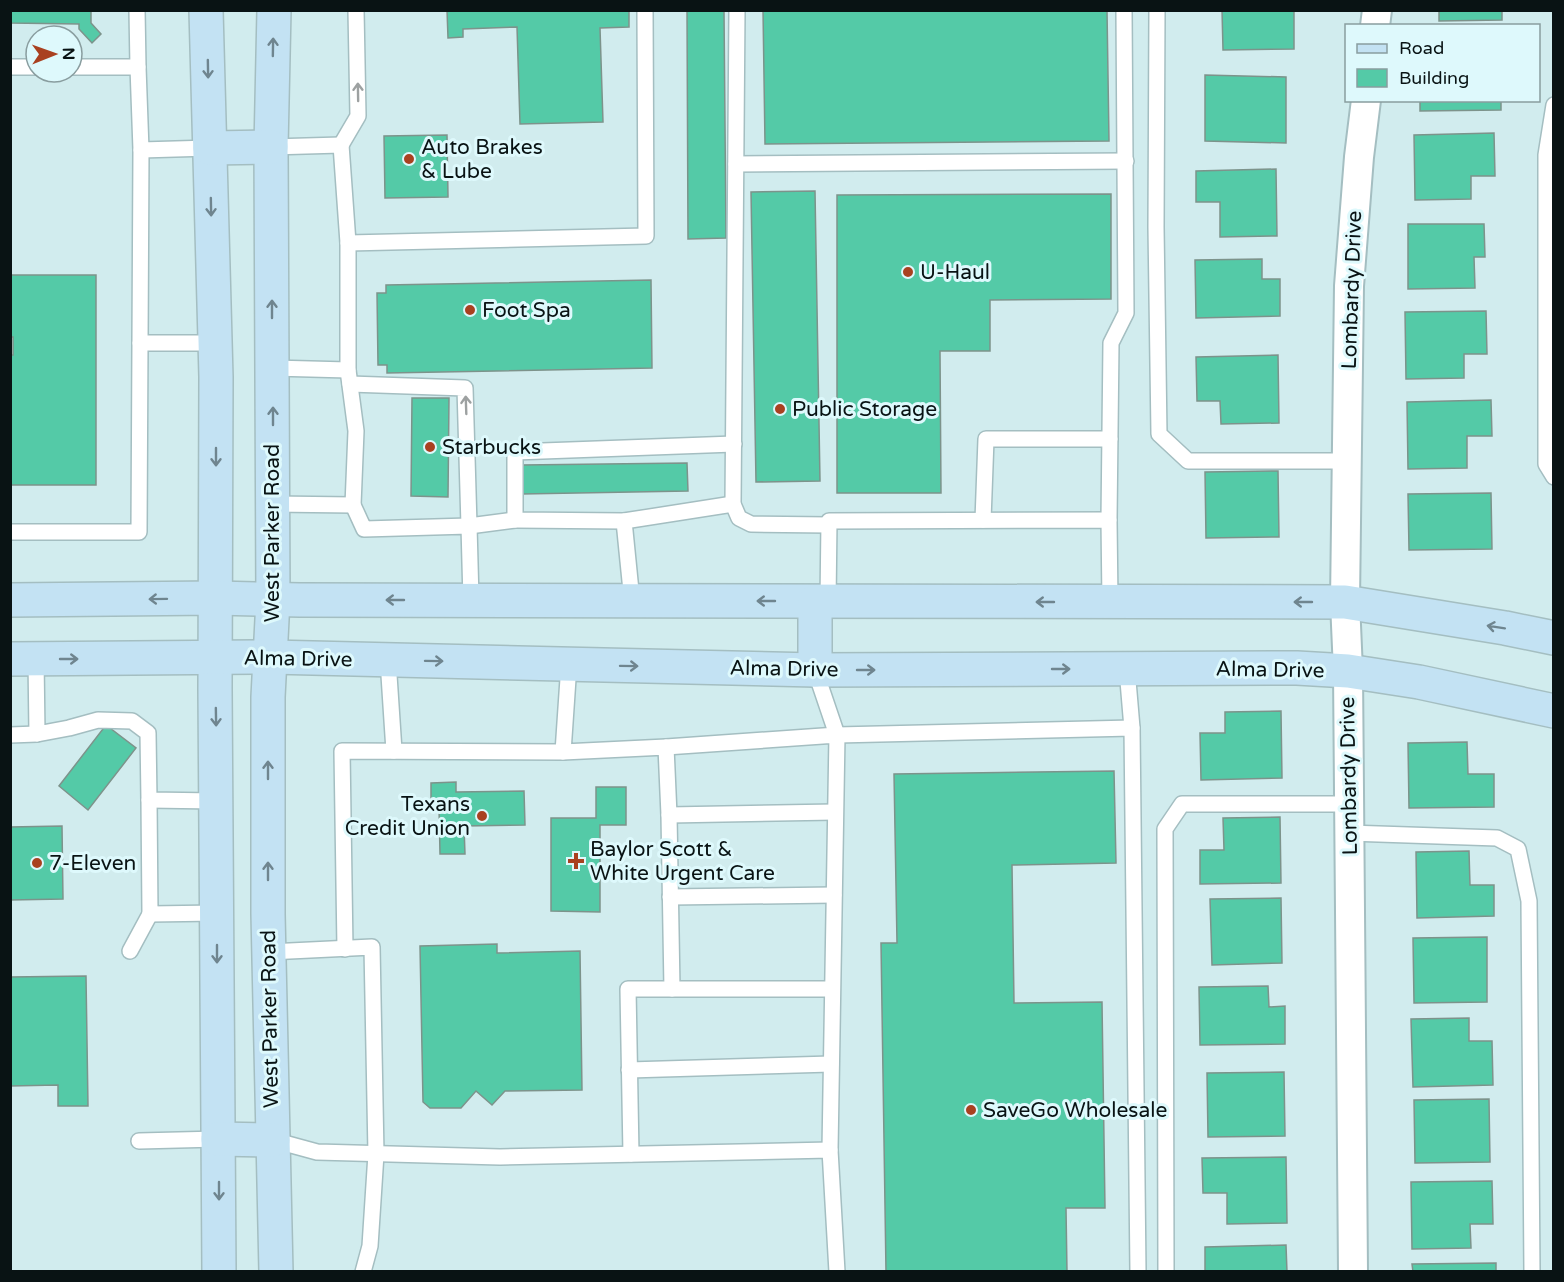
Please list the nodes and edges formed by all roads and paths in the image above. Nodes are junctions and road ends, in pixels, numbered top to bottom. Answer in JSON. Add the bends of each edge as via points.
{"nodes":[{"id":1,"x":137,"y":10,"type":"edge"},
{"id":2,"x":206,"y":10,"type":"edge"},
{"id":3,"x":274,"y":10,"type":"edge"},
{"id":4,"x":356,"y":10,"type":"edge"},
{"id":5,"x":645,"y":10,"type":"edge"},
{"id":6,"x":737,"y":10,"type":"edge"},
{"id":7,"x":1124,"y":10,"type":"edge"},
{"id":8,"x":1157,"y":10,"type":"edge"},
{"id":9,"x":84,"y":67,"type":"edge"},
{"id":10,"x":138,"y":67,"type":"junction"},
{"id":11,"x":1366,"y":102,"type":"edge"},
{"id":12,"x":1554,"y":105,"type":"edge"},
{"id":13,"x":341,"y":145,"type":"junction"},
{"id":14,"x":272,"y":147,"type":"junction"},
{"id":15,"x":210,"y":148,"type":"junction"},
{"id":16,"x":141,"y":150,"type":"junction"},
{"id":17,"x":1126,"y":161,"type":"junction"},
{"id":18,"x":736,"y":164,"type":"junction"},
{"id":19,"x":348,"y":243,"type":"junction"},
{"id":20,"x":215,"y":343,"type":"junction"},
{"id":21,"x":140,"y":344,"type":"junction"},
{"id":22,"x":273,"y":368,"type":"junction"},
{"id":23,"x":349,"y":377,"type":"junction"},
{"id":24,"x":1110,"y":440,"type":"junction"},
{"id":25,"x":734,"y":444,"type":"junction"},
{"id":26,"x":1347,"y":461,"type":"junction"},
{"id":27,"x":1554,"y":477,"type":"edge"},
{"id":28,"x":273,"y":504,"type":"junction"},
{"id":29,"x":733,"y":504,"type":"junction"},
{"id":30,"x":353,"y":505,"type":"junction"},
{"id":31,"x":515,"y":520,"type":"junction"},
{"id":32,"x":624,"y":520,"type":"junction"},
{"id":33,"x":983,"y":520,"type":"junction"},
{"id":34,"x":1109,"y":520,"type":"junction"},
{"id":35,"x":829,"y":525,"type":"junction"},
{"id":36,"x":469,"y":526,"type":"junction"},
{"id":37,"x":10,"y":532,"type":"edge"},
{"id":38,"x":216,"y":598,"type":"junction"},
{"id":39,"x":10,"y":600,"type":"edge"},
{"id":40,"x":273,"y":600,"type":"junction"},
{"id":41,"x":471,"y":600,"type":"junction"},
{"id":42,"x":632,"y":601,"type":"junction"},
{"id":43,"x":822,"y":602,"type":"junction"},
{"id":44,"x":1110,"y":602,"type":"junction"},
{"id":45,"x":1345,"y":603,"type":"junction"},
{"id":46,"x":1554,"y":638,"type":"edge"},
{"id":47,"x":271,"y":657,"type":"junction"},
{"id":48,"x":215,"y":658,"type":"junction"},
{"id":49,"x":23,"y":659,"type":"edge"},
{"id":50,"x":388,"y":660,"type":"junction"},
{"id":51,"x":569,"y":664,"type":"junction"},
{"id":52,"x":1127,"y":669,"type":"junction"},
{"id":53,"x":815,"y":670,"type":"junction"},
{"id":54,"x":1348,"y":671,"type":"junction"},
{"id":55,"x":1554,"y":711,"type":"edge"},
{"id":56,"x":1132,"y":728,"type":"junction"},
{"id":57,"x":37,"y":734,"type":"junction"},
{"id":58,"x":10,"y":735,"type":"edge"},
{"id":59,"x":837,"y":735,"type":"junction"},
{"id":60,"x":666,"y":747,"type":"junction"},
{"id":61,"x":394,"y":751,"type":"junction"},
{"id":62,"x":563,"y":752,"type":"junction"},
{"id":63,"x":149,"y":800,"type":"junction"},
{"id":64,"x":216,"y":801,"type":"junction"},
{"id":65,"x":1348,"y":804,"type":"junction"},
{"id":66,"x":836,"y":812,"type":"junction"},
{"id":67,"x":669,"y":815,"type":"junction"},
{"id":68,"x":1349,"y":833,"type":"junction"},
{"id":69,"x":834,"y":895,"type":"junction"},
{"id":70,"x":670,"y":897,"type":"junction"},
{"id":71,"x":217,"y":913,"type":"junction"},
{"id":72,"x":150,"y":914,"type":"junction"},
{"id":73,"x":345,"y":949,"type":"junction"},
{"id":74,"x":130,"y":951,"type":"dead end"},
{"id":75,"x":269,"y":952,"type":"junction"},
{"id":76,"x":672,"y":989,"type":"junction"},
{"id":77,"x":832,"y":989,"type":"junction"},
{"id":78,"x":831,"y":1064,"type":"junction"},
{"id":79,"x":629,"y":1070,"type":"junction"},
{"id":80,"x":218,"y":1139,"type":"junction"},
{"id":81,"x":139,"y":1140,"type":"dead end"},
{"id":82,"x":273,"y":1140,"type":"junction"},
{"id":83,"x":830,"y":1150,"type":"junction"},
{"id":84,"x":376,"y":1154,"type":"junction"},
{"id":85,"x":631,"y":1154,"type":"junction"},
{"id":86,"x":219,"y":1272,"type":"edge"},
{"id":87,"x":276,"y":1272,"type":"edge"},
{"id":88,"x":363,"y":1272,"type":"edge"},
{"id":89,"x":837,"y":1272,"type":"edge"},
{"id":90,"x":1138,"y":1272,"type":"edge"},
{"id":91,"x":1166,"y":1272,"type":"edge"},
{"id":92,"x":1353,"y":1272,"type":"edge"},
{"id":93,"x":1532,"y":1272,"type":"edge"}],
"edges":[{"from":1,"to":10,"type":"lane"},
{"from":2,"to":15,"type":"main road","one_way":true},
{"from":14,"to":3,"type":"main road","name":"West Parker Road","one_way":true},
{"from":13,"to":4,"type":"lane","one_way":true,"via":[[358,116]]},
{"from":5,"to":19,"type":"lane","via":[[646,236]]},
{"from":6,"to":18,"type":"lane"},
{"from":7,"to":17,"type":"lane"},
{"from":8,"to":26,"type":"lane","via":[[1159,434],[1188,461]]},
{"from":9,"to":10,"type":"lane"},
{"from":10,"to":16,"type":"lane"},
{"from":11,"to":26,"type":"street","name":"Lombardy Drive","via":[[1349,286]]},
{"from":12,"to":27,"type":"lane","via":[[1546,155],[1546,464]]},
{"from":13,"to":14,"type":"lane"},
{"from":13,"to":19,"type":"lane"},
{"from":14,"to":15,"type":"main road"},
{"from":22,"to":14,"type":"main road","name":"West Parker Road","one_way":true},
{"from":15,"to":16,"type":"lane"},
{"from":15,"to":20,"type":"main road","one_way":true},
{"from":16,"to":21,"type":"lane"},
{"from":17,"to":18,"type":"lane"},
{"from":17,"to":24,"type":"lane","via":[[1126,312],[1111,343]]},
{"from":18,"to":25,"type":"lane"},
{"from":19,"to":23,"type":"lane"},
{"from":20,"to":21,"type":"lane"},
{"from":20,"to":38,"type":"main road","one_way":true},
{"from":21,"to":37,"type":"lane","via":[[139,532]]},
{"from":22,"to":23,"type":"lane"},
{"from":28,"to":22,"type":"main road","name":"West Parker Road","one_way":true},
{"from":23,"to":30,"type":"lane","via":[[356,431]]},
{"from":36,"to":23,"type":"lane","one_way":true,"via":[[465,388]]},
{"from":24,"to":33,"type":"lane","via":[[986,438]]},
{"from":24,"to":34,"type":"lane"},
{"from":25,"to":29,"type":"lane"},
{"from":25,"to":31,"type":"lane","via":[[515,452]]},
{"from":26,"to":45,"type":"street","name":"Lombardy Drive"},
{"from":28,"to":30,"type":"lane"},
{"from":28,"to":40,"type":"main road","name":"West Parker Road"},
{"from":29,"to":32,"type":"lane"},
{"from":29,"to":35,"type":"lane","via":[[739,518],[751,524]]},
{"from":30,"to":36,"type":"lane","via":[[364,529]]},
{"from":31,"to":32,"type":"lane"},
{"from":31,"to":36,"type":"lane"},
{"from":32,"to":42,"type":"lane"},
{"from":33,"to":34,"type":"lane"},
{"from":33,"to":35,"type":"lane","via":[[829,521]]},
{"from":34,"to":44,"type":"lane"},
{"from":35,"to":43,"type":"lane"},
{"from":36,"to":41,"type":"lane"},
{"from":38,"to":39,"type":"main road","one_way":true},
{"from":38,"to":40,"type":"main road"},
{"from":38,"to":48,"type":"main road"},
{"from":41,"to":40,"type":"main road","one_way":true},
{"from":40,"to":47,"type":"main road","name":"West Parker Road"},
{"from":41,"to":42,"type":"main road"},
{"from":43,"to":42,"type":"main road","one_way":true},
{"from":44,"to":43,"type":"main road","one_way":true},
{"from":43,"to":53,"type":"main road"},
{"from":45,"to":44,"type":"main road","one_way":true},
{"from":46,"to":45,"type":"main road","one_way":true},
{"from":45,"to":54,"type":"street","name":"Lombardy Drive"},
{"from":47,"to":48,"type":"main road","name":"Alma Drive"},
{"from":47,"to":50,"type":"main road","name":"Alma Drive"},
{"from":75,"to":47,"type":"main road","name":"West Parker Road","one_way":true},
{"from":49,"to":48,"type":"main road","name":"Alma Drive","one_way":true},
{"from":48,"to":64,"type":"main road","one_way":true},
{"from":49,"to":57,"type":"lane"},
{"from":50,"to":51,"type":"main road","name":"Alma Drive","one_way":true},
{"from":50,"to":61,"type":"lane"},
{"from":51,"to":53,"type":"main road","name":"Alma Drive","one_way":true},
{"from":51,"to":62,"type":"lane"},
{"from":53,"to":52,"type":"main road","name":"Alma Drive","one_way":true},
{"from":52,"to":54,"type":"main road","name":"Alma Drive"},
{"from":52,"to":56,"type":"lane"},
{"from":53,"to":59,"type":"lane"},
{"from":54,"to":55,"type":"main road","name":"Alma Drive"},
{"from":54,"to":65,"type":"street","name":"Lombardy Drive"},
{"from":56,"to":59,"type":"lane"},
{"from":56,"to":90,"type":"lane"},
{"from":57,"to":58,"type":"lane"},
{"from":57,"to":63,"type":"lane","via":[[98,720],[132,721],[148,733]]},
{"from":59,"to":60,"type":"lane"},
{"from":59,"to":66,"type":"lane"},
{"from":60,"to":62,"type":"lane"},
{"from":60,"to":67,"type":"lane"},
{"from":61,"to":62,"type":"lane"},
{"from":61,"to":73,"type":"lane","via":[[342,751]]},
{"from":63,"to":64,"type":"lane"},
{"from":63,"to":72,"type":"lane"},
{"from":64,"to":71,"type":"main road"},
{"from":65,"to":68,"type":"street","name":"Lombardy Drive"},
{"from":65,"to":91,"type":"lane","via":[[1182,804],[1165,829]]},
{"from":66,"to":67,"type":"lane"},
{"from":66,"to":69,"type":"lane"},
{"from":67,"to":70,"type":"lane"},
{"from":68,"to":92,"type":"street","name":"Lombardy Drive"},
{"from":68,"to":93,"type":"lane","via":[[1497,838],[1518,849],[1529,901]]},
{"from":69,"to":70,"type":"lane"},
{"from":69,"to":77,"type":"lane"},
{"from":70,"to":76,"type":"lane"},
{"from":71,"to":72,"type":"lane"},
{"from":71,"to":80,"type":"main road","one_way":true},
{"from":72,"to":74,"type":"lane"},
{"from":73,"to":75,"type":"lane"},
{"from":73,"to":84,"type":"lane","via":[[372,947]]},
{"from":75,"to":82,"type":"main road","name":"West Parker Road"},
{"from":76,"to":77,"type":"lane"},
{"from":76,"to":79,"type":"lane","via":[[628,989]]},
{"from":77,"to":78,"type":"lane"},
{"from":78,"to":79,"type":"lane"},
{"from":78,"to":83,"type":"lane"},
{"from":79,"to":85,"type":"lane"},
{"from":80,"to":81,"type":"lane"},
{"from":80,"to":82,"type":"main road"},
{"from":80,"to":86,"type":"main road","one_way":true},
{"from":82,"to":84,"type":"lane","via":[[317,1152]]},
{"from":82,"to":87,"type":"main road","name":"West Parker Road"},
{"from":83,"to":85,"type":"lane"},
{"from":83,"to":89,"type":"lane"},
{"from":84,"to":85,"type":"lane"},
{"from":84,"to":88,"type":"lane","via":[[370,1246]]}]}
